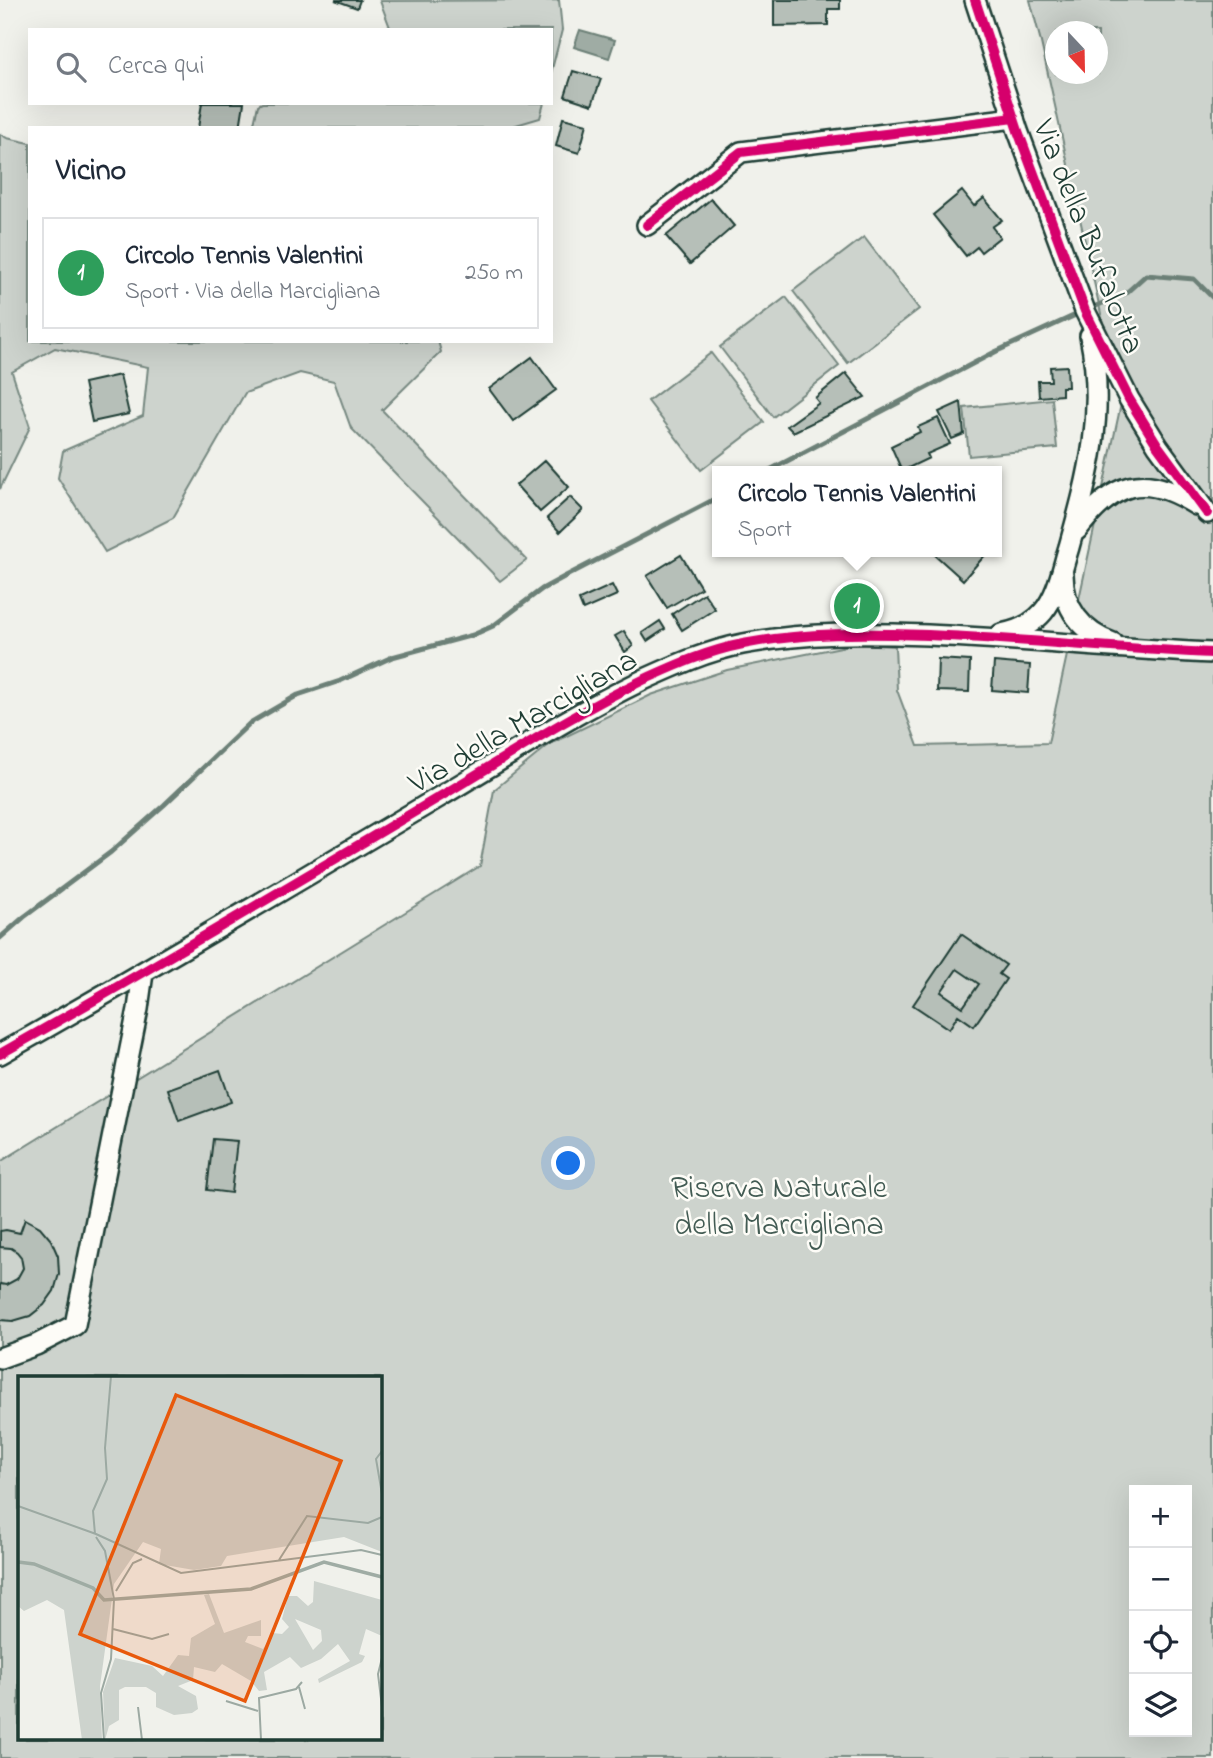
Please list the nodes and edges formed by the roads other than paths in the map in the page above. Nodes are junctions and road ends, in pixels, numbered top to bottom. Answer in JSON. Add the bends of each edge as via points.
{"nodes":[{"id":1,"x":975,"y":0,"type":"edge"},
{"id":2,"x":1014,"y":118,"type":"junction"},
{"id":3,"x":647,"y":225,"type":"dead end"},
{"id":4,"x":1085,"y":312,"type":"junction"},
{"id":5,"x":1210,"y":517,"type":"edge"},
{"id":6,"x":1072,"y":536,"type":"junction"},
{"id":7,"x":1064,"y":564,"type":"junction"},
{"id":8,"x":983,"y":637,"type":"junction"},
{"id":9,"x":1213,"y":639,"type":"edge"},
{"id":10,"x":1124,"y":647,"type":"junction"},
{"id":11,"x":1180,"y":651,"type":"junction"},
{"id":12,"x":1213,"y":653,"type":"edge"},
{"id":13,"x":143,"y":973,"type":"junction"},
{"id":14,"x":0,"y":1054,"type":"edge"},
{"id":15,"x":0,"y":1358,"type":"edge"}],
"edges":[{"from":1,"to":2,"type":"street","name":"Via della Bufalotta"},
{"from":2,"to":3,"type":"street","via":[[741,152]]},
{"from":2,"to":4,"type":"street","name":"Via della Bufalotta"},
{"from":4,"to":5,"type":"street","name":"Via della Bufalotta","via":[[1129,399]]},
{"from":4,"to":6,"type":"street","name":"Via della Bufalotta","via":[[1098,410]]},
{"from":5,"to":6,"type":"street","via":[[1169,490],[1135,485],[1098,506]]},
{"from":6,"to":7,"type":"street","name":"Via della Bufalotta"},
{"from":7,"to":8,"type":"street","via":[[1052,596],[1034,621],[1012,632]]},
{"from":7,"to":10,"type":"street","via":[[1065,596],[1078,621],[1095,635]]},
{"from":8,"to":10,"type":"street","name":"Via della Marcigliana"},
{"from":8,"to":13,"type":"street","name":"Via della Marcigliana","via":[[806,635],[742,644],[689,659],[583,711]]},
{"from":9,"to":11,"type":"street"},
{"from":10,"to":11,"type":"street","name":"Via della Marcigliana"},
{"from":11,"to":12,"type":"street","name":"Via della Marcigliana"},
{"from":13,"to":14,"type":"street","name":"Via della Marcigliana"},
{"from":13,"to":15,"type":"street","via":[[75,1325]]}]}
